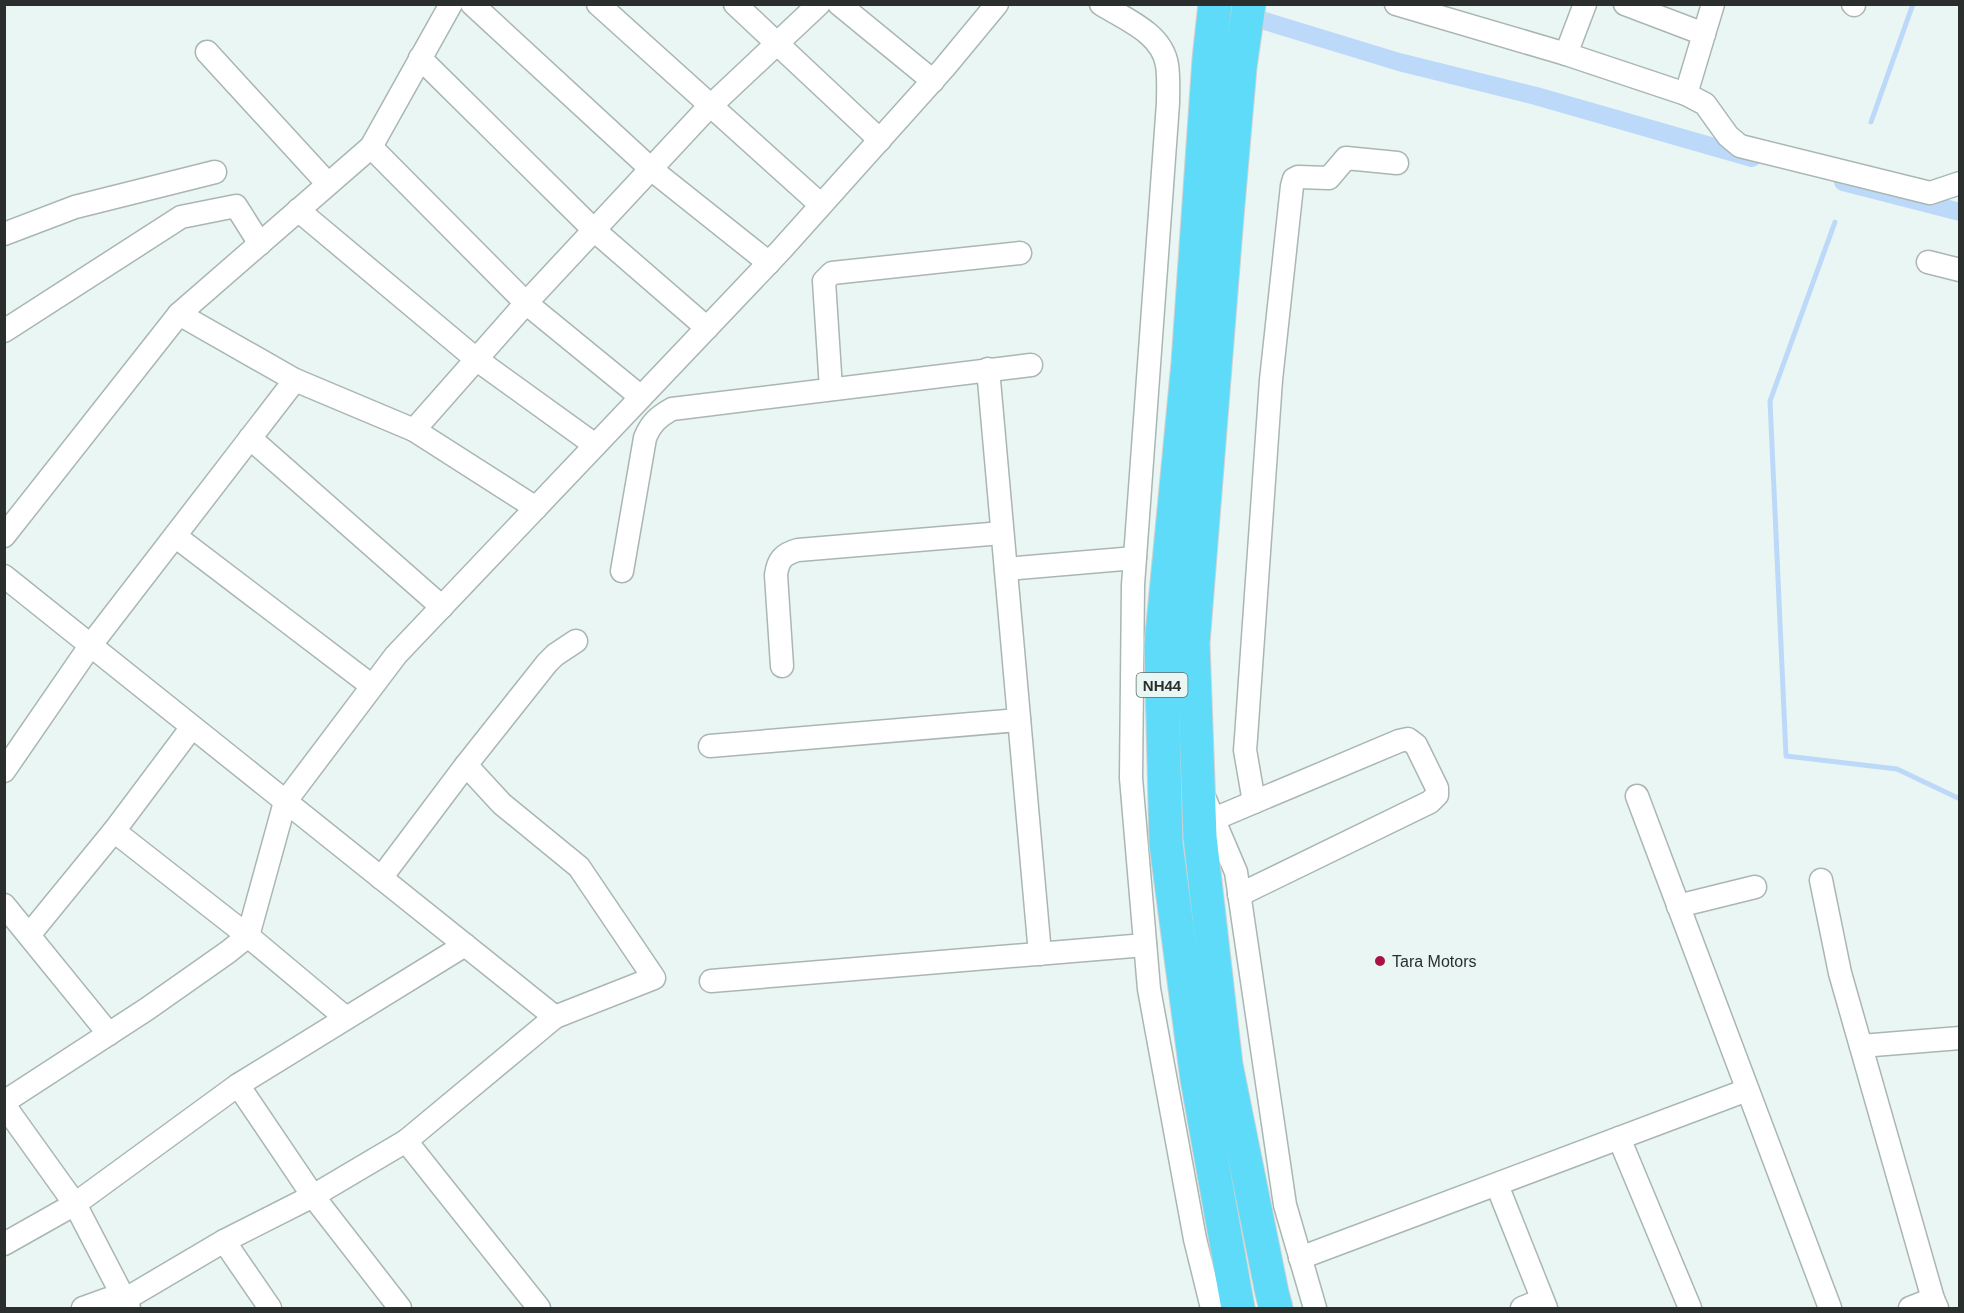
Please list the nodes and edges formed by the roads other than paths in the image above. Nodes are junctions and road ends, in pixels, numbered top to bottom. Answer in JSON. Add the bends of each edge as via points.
{"nodes":[{"id":1,"x":451,"y":4,"type":"edge"},
{"id":2,"x":472,"y":4,"type":"edge"},
{"id":3,"x":598,"y":4,"type":"edge"},
{"id":4,"x":735,"y":4,"type":"edge"},
{"id":5,"x":819,"y":4,"type":"edge"},
{"id":6,"x":839,"y":4,"type":"edge"},
{"id":7,"x":1101,"y":4,"type":"edge"},
{"id":8,"x":1215,"y":4,"type":"edge"},
{"id":9,"x":1249,"y":4,"type":"edge"},
{"id":10,"x":1396,"y":4,"type":"edge"},
{"id":11,"x":1585,"y":4,"type":"edge"},
{"id":12,"x":1625,"y":4,"type":"edge"},
{"id":13,"x":1713,"y":4,"type":"edge"},
{"id":14,"x":985,"y":8,"type":"edge"},
{"id":15,"x":1704,"y":34,"type":"junction"},
{"id":16,"x":776,"y":45,"type":"junction"},
{"id":17,"x":207,"y":52,"type":"dead end"},
{"id":18,"x":1566,"y":54,"type":"junction"},
{"id":19,"x":420,"y":58,"type":"junction"},
{"id":20,"x":933,"y":81,"type":"junction"},
{"id":21,"x":1686,"y":94,"type":"junction"},
{"id":22,"x":712,"y":105,"type":"junction"},
{"id":23,"x":880,"y":140,"type":"junction"},
{"id":24,"x":371,"y":147,"type":"junction"},
{"id":25,"x":1397,"y":163,"type":"dead end"},
{"id":26,"x":651,"y":169,"type":"junction"},
{"id":27,"x":215,"y":172,"type":"dead end"},
{"id":28,"x":1959,"y":183,"type":"edge"},
{"id":29,"x":328,"y":184,"type":"junction"},
{"id":30,"x":821,"y":205,"type":"junction"},
{"id":31,"x":298,"y":210,"type":"junction"},
{"id":32,"x":594,"y":230,"type":"junction"},
{"id":33,"x":4,"y":234,"type":"edge"},
{"id":34,"x":260,"y":244,"type":"junction"},
{"id":35,"x":1020,"y":253,"type":"dead end"},
{"id":36,"x":769,"y":262,"type":"junction"},
{"id":37,"x":1928,"y":262,"type":"dead end"},
{"id":38,"x":1959,"y":270,"type":"edge"},
{"id":39,"x":526,"y":303,"type":"junction"},
{"id":40,"x":179,"y":314,"type":"junction"},
{"id":41,"x":707,"y":328,"type":"junction"},
{"id":42,"x":4,"y":331,"type":"edge"},
{"id":43,"x":476,"y":359,"type":"junction"},
{"id":44,"x":1031,"y":365,"type":"dead end"},
{"id":45,"x":988,"y":369,"type":"junction"},
{"id":46,"x":295,"y":380,"type":"junction"},
{"id":47,"x":831,"y":389,"type":"junction"},
{"id":48,"x":641,"y":397,"type":"junction"},
{"id":49,"x":414,"y":430,"type":"junction"},
{"id":50,"x":250,"y":438,"type":"junction"},
{"id":51,"x":595,"y":445,"type":"junction"},
{"id":52,"x":536,"y":508,"type":"junction"},
{"id":53,"x":1002,"y":533,"type":"junction"},
{"id":54,"x":4,"y":536,"type":"edge"},
{"id":55,"x":175,"y":536,"type":"junction"},
{"id":56,"x":1135,"y":558,"type":"junction"},
{"id":57,"x":1006,"y":569,"type":"junction"},
{"id":58,"x":622,"y":571,"type":"dead end"},
{"id":59,"x":4,"y":576,"type":"edge"},
{"id":60,"x":442,"y":607,"type":"junction"},
{"id":61,"x":576,"y":641,"type":"dead end"},
{"id":62,"x":90,"y":646,"type":"junction"},
{"id":63,"x":782,"y":666,"type":"dead end"},
{"id":64,"x":372,"y":686,"type":"junction"},
{"id":65,"x":1018,"y":720,"type":"junction"},
{"id":66,"x":192,"y":727,"type":"junction"},
{"id":67,"x":710,"y":746,"type":"dead end"},
{"id":68,"x":466,"y":765,"type":"junction"},
{"id":69,"x":4,"y":771,"type":"edge"},
{"id":70,"x":1198,"y":782,"type":"junction"},
{"id":71,"x":1637,"y":796,"type":"dead end"},
{"id":72,"x":285,"y":802,"type":"junction"},
{"id":73,"x":1254,"y":802,"type":"junction"},
{"id":74,"x":1214,"y":819,"type":"junction"},
{"id":75,"x":114,"y":831,"type":"junction"},
{"id":76,"x":381,"y":878,"type":"junction"},
{"id":77,"x":1821,"y":880,"type":"dead end"},
{"id":78,"x":1755,"y":887,"type":"dead end"},
{"id":79,"x":1239,"y":895,"type":"junction"},
{"id":80,"x":4,"y":905,"type":"edge"},
{"id":81,"x":1678,"y":906,"type":"junction"},
{"id":82,"x":29,"y":935,"type":"junction"},
{"id":83,"x":248,"y":936,"type":"junction"},
{"id":84,"x":465,"y":945,"type":"junction"},
{"id":85,"x":1145,"y":945,"type":"junction"},
{"id":86,"x":1040,"y":954,"type":"junction"},
{"id":87,"x":711,"y":981,"type":"dead end"},
{"id":88,"x":555,"y":1017,"type":"junction"},
{"id":89,"x":346,"y":1018,"type":"junction"},
{"id":90,"x":109,"y":1034,"type":"junction"},
{"id":91,"x":1959,"y":1038,"type":"edge"},
{"id":92,"x":1861,"y":1046,"type":"junction"},
{"id":93,"x":238,"y":1084,"type":"junction"},
{"id":94,"x":1747,"y":1090,"type":"junction"},
{"id":95,"x":4,"y":1103,"type":"edge"},
{"id":96,"x":1619,"y":1138,"type":"junction"},
{"id":97,"x":406,"y":1141,"type":"junction"},
{"id":98,"x":1497,"y":1185,"type":"junction"},
{"id":99,"x":314,"y":1196,"type":"junction"},
{"id":100,"x":75,"y":1204,"type":"junction"},
{"id":101,"x":224,"y":1242,"type":"junction"},
{"id":102,"x":4,"y":1244,"type":"edge"},
{"id":103,"x":1300,"y":1258,"type":"junction"},
{"id":104,"x":126,"y":1304,"type":"edge"},
{"id":105,"x":1935,"y":1304,"type":"edge"},
{"id":106,"x":1537,"y":1306,"type":"edge"},
{"id":107,"x":83,"y":1308,"type":"edge"},
{"id":108,"x":270,"y":1308,"type":"edge"},
{"id":109,"x":400,"y":1308,"type":"edge"},
{"id":110,"x":539,"y":1308,"type":"edge"},
{"id":111,"x":1212,"y":1308,"type":"edge"},
{"id":112,"x":1238,"y":1308,"type":"edge"},
{"id":113,"x":1276,"y":1308,"type":"edge"},
{"id":114,"x":1315,"y":1308,"type":"edge"},
{"id":115,"x":1690,"y":1308,"type":"edge"},
{"id":116,"x":1830,"y":1308,"type":"edge"},
{"id":117,"x":1910,"y":1308,"type":"edge"}],
"edges":[{"from":1,"to":19,"type":"street"},
{"from":2,"to":26,"type":"street"},
{"from":3,"to":22,"type":"street"},
{"from":4,"to":16,"type":"street"},
{"from":5,"to":16,"type":"street"},
{"from":6,"to":20,"type":"street"},
{"from":7,"to":56,"type":"street","via":[[1149,34],[1161,47],[1169,82]]},
{"from":8,"to":112,"type":"highway","number":"NH44","via":[[1188,363],[1161,645],[1166,844],[1197,1078]]},
{"from":9,"to":70,"type":"highway","number":"NH44","via":[[1240,66],[1193,643]]},
{"from":10,"to":18,"type":"street"},
{"from":11,"to":18,"type":"street"},
{"from":12,"to":15,"type":"street"},
{"from":13,"to":15,"type":"street"},
{"from":14,"to":20,"type":"street"},
{"from":15,"to":21,"type":"street"},
{"from":16,"to":22,"type":"street"},
{"from":16,"to":23,"type":"street"},
{"from":17,"to":29,"type":"street"},
{"from":18,"to":21,"type":"street"},
{"from":19,"to":24,"type":"street"},
{"from":19,"to":32,"type":"street"},
{"from":20,"to":23,"type":"street"},
{"from":21,"to":28,"type":"street","via":[[1705,104],[1740,146],[1930,193]]},
{"from":22,"to":26,"type":"street"},
{"from":22,"to":30,"type":"street"},
{"from":23,"to":30,"type":"street"},
{"from":24,"to":29,"type":"street"},
{"from":24,"to":39,"type":"street"},
{"from":25,"to":73,"type":"street","via":[[1350,157],[1342,160],[1329,178],[1298,177],[1292,182],[1271,380],[1245,738]]},
{"from":26,"to":32,"type":"street"},
{"from":26,"to":36,"type":"street"},
{"from":27,"to":33,"type":"street","via":[[75,207]]},
{"from":29,"to":31,"type":"street"},
{"from":30,"to":36,"type":"street"},
{"from":31,"to":34,"type":"street"},
{"from":31,"to":43,"type":"street"},
{"from":32,"to":39,"type":"street"},
{"from":32,"to":41,"type":"street"},
{"from":34,"to":40,"type":"street"},
{"from":34,"to":42,"type":"street","via":[[236,206],[182,217]]},
{"from":35,"to":47,"type":"street","via":[[828,275],[824,281]]},
{"from":36,"to":41,"type":"street"},
{"from":37,"to":38,"type":"street"},
{"from":39,"to":43,"type":"street"},
{"from":39,"to":48,"type":"street"},
{"from":40,"to":46,"type":"street"},
{"from":40,"to":54,"type":"street"},
{"from":41,"to":48,"type":"street"},
{"from":43,"to":49,"type":"street"},
{"from":43,"to":51,"type":"street"},
{"from":44,"to":45,"type":"street"},
{"from":45,"to":47,"type":"street"},
{"from":45,"to":53,"type":"street"},
{"from":46,"to":49,"type":"street"},
{"from":46,"to":50,"type":"street"},
{"from":47,"to":58,"type":"street","via":[[683,406],[658,416],[645,438]]},
{"from":48,"to":51,"type":"street"},
{"from":49,"to":52,"type":"street"},
{"from":50,"to":55,"type":"street"},
{"from":50,"to":60,"type":"street"},
{"from":51,"to":52,"type":"street"},
{"from":52,"to":60,"type":"street"},
{"from":53,"to":57,"type":"street"},
{"from":53,"to":63,"type":"street","via":[[787,553],[777,562],[776,575]]},
{"from":55,"to":62,"type":"street"},
{"from":55,"to":64,"type":"street"},
{"from":56,"to":57,"type":"street"},
{"from":56,"to":85,"type":"street","via":[[1131,778]]},
{"from":57,"to":65,"type":"street"},
{"from":59,"to":62,"type":"street"},
{"from":60,"to":64,"type":"street"},
{"from":61,"to":68,"type":"street","via":[[547,663]]},
{"from":62,"to":66,"type":"street"},
{"from":62,"to":69,"type":"street"},
{"from":64,"to":72,"type":"street"},
{"from":65,"to":67,"type":"street"},
{"from":65,"to":86,"type":"street"},
{"from":66,"to":72,"type":"street"},
{"from":66,"to":75,"type":"street"},
{"from":68,"to":76,"type":"street"},
{"from":68,"to":88,"type":"street","via":[[502,804],[579,867],[654,978]]},
{"from":70,"to":74,"type":"street"},
{"from":70,"to":113,"type":"highway","number":"NH44","via":[[1200,837],[1226,1065]]},
{"from":71,"to":81,"type":"street"},
{"from":72,"to":76,"type":"street"},
{"from":72,"to":83,"type":"street"},
{"from":73,"to":74,"type":"street"},
{"from":73,"to":79,"type":"street","via":[[1408,739],[1416,745],[1437,788],[1437,795],[1430,802]]},
{"from":74,"to":79,"type":"street","via":[[1236,872]]},
{"from":75,"to":82,"type":"street"},
{"from":75,"to":83,"type":"street"},
{"from":76,"to":84,"type":"street"},
{"from":77,"to":92,"type":"street","via":[[1840,973]]},
{"from":78,"to":81,"type":"street"},
{"from":79,"to":103,"type":"street","via":[[1285,1205]]},
{"from":80,"to":82,"type":"street"},
{"from":81,"to":94,"type":"street"},
{"from":82,"to":90,"type":"street"},
{"from":83,"to":89,"type":"street"},
{"from":83,"to":90,"type":"street"},
{"from":84,"to":88,"type":"street"},
{"from":84,"to":89,"type":"street"},
{"from":85,"to":86,"type":"street"},
{"from":85,"to":111,"type":"street","via":[[1151,1003]]},
{"from":86,"to":87,"type":"street"},
{"from":88,"to":97,"type":"street"},
{"from":89,"to":93,"type":"street"},
{"from":90,"to":95,"type":"street"},
{"from":91,"to":92,"type":"street"},
{"from":92,"to":105,"type":"street"},
{"from":93,"to":99,"type":"street"},
{"from":93,"to":100,"type":"street"},
{"from":94,"to":96,"type":"street"},
{"from":94,"to":116,"type":"street"},
{"from":95,"to":100,"type":"street"},
{"from":96,"to":98,"type":"street"},
{"from":96,"to":115,"type":"street"},
{"from":97,"to":99,"type":"street"},
{"from":97,"to":110,"type":"street"},
{"from":98,"to":103,"type":"street"},
{"from":98,"to":106,"type":"street"},
{"from":99,"to":101,"type":"street"},
{"from":99,"to":109,"type":"street"},
{"from":100,"to":102,"type":"street"},
{"from":100,"to":104,"type":"street"},
{"from":101,"to":104,"type":"street"},
{"from":101,"to":108,"type":"street"},
{"from":103,"to":114,"type":"street"},
{"from":104,"to":107,"type":"street","via":[[108,1299]]},
{"from":105,"to":117,"type":"street"}]}
